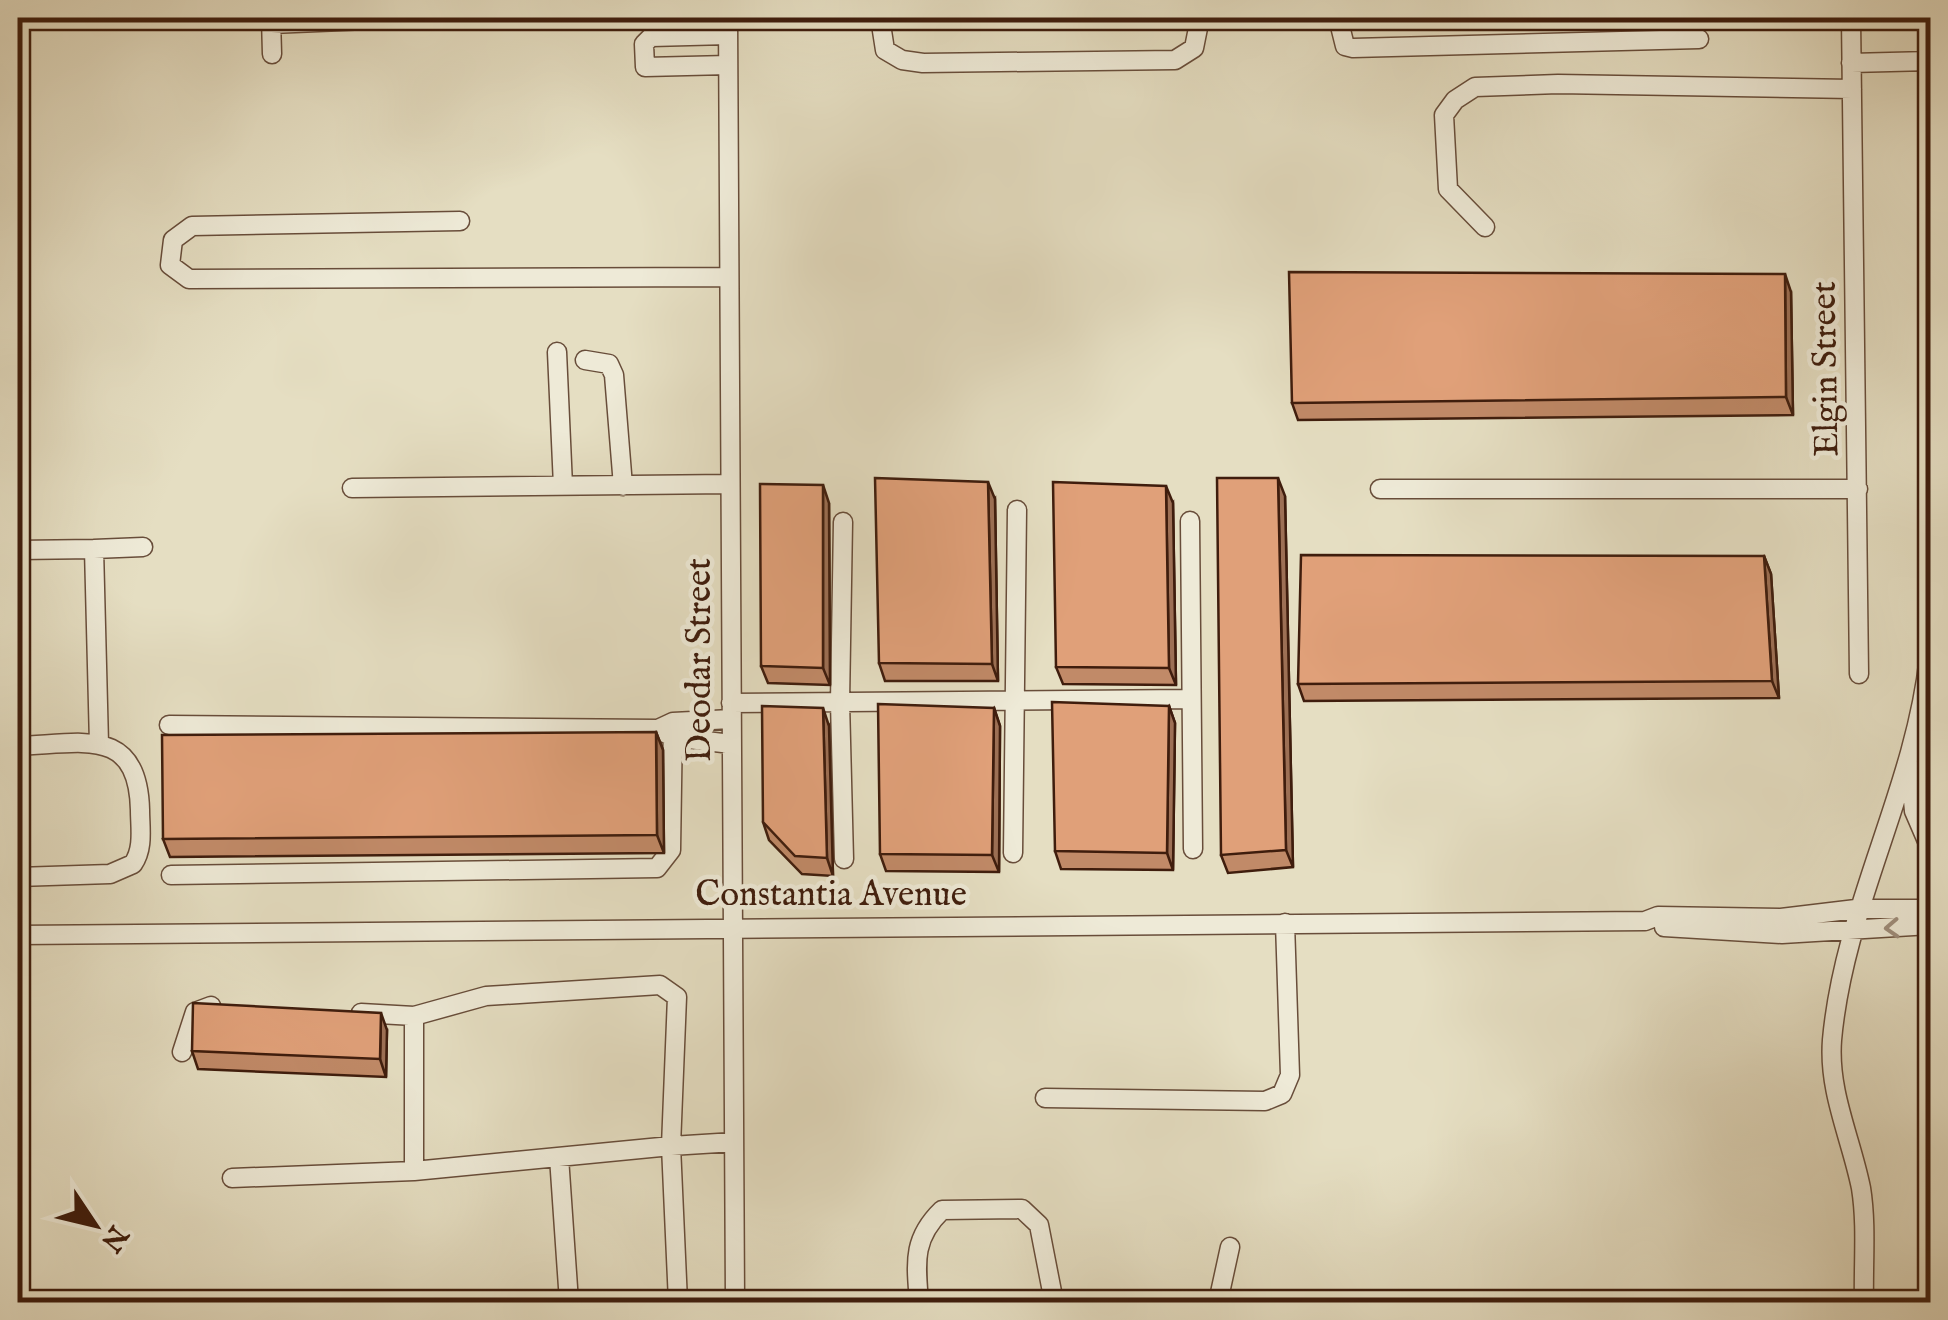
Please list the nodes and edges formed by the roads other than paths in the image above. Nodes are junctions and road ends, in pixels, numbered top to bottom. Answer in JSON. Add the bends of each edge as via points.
{"nodes":[{"id":1,"x":414,"y":18,"type":"edge"},
{"id":2,"x":880,"y":18,"type":"edge"},
{"id":3,"x":1200,"y":18,"type":"edge"},
{"id":4,"x":1338,"y":18,"type":"edge"},
{"id":5,"x":1851,"y":18,"type":"edge"},
{"id":6,"x":1929,"y":18,"type":"edge"},
{"id":7,"x":271,"y":21,"type":"edge"},
{"id":8,"x":728,"y":26,"type":"edge"},
{"id":9,"x":1699,"y":39,"type":"dead end"},
{"id":10,"x":272,"y":54,"type":"dead end"},
{"id":11,"x":1930,"y":61,"type":"edge"},
{"id":12,"x":1851,"y":63,"type":"junction"},
{"id":13,"x":728,"y":65,"type":"junction"},
{"id":14,"x":1852,"y":89,"type":"junction"},
{"id":15,"x":460,"y":222,"type":"dead end"},
{"id":16,"x":1485,"y":227,"type":"dead end"},
{"id":17,"x":729,"y":277,"type":"junction"},
{"id":18,"x":557,"y":352,"type":"dead end"},
{"id":19,"x":585,"y":360,"type":"dead end"},
{"id":20,"x":730,"y":484,"type":"junction"},
{"id":21,"x":563,"y":486,"type":"junction"},
{"id":22,"x":624,"y":486,"type":"junction"},
{"id":23,"x":352,"y":488,"type":"dead end"},
{"id":24,"x":1380,"y":489,"type":"dead end"},
{"id":25,"x":1858,"y":490,"type":"junction"},
{"id":26,"x":1017,"y":510,"type":"dead end"},
{"id":27,"x":1190,"y":521,"type":"dead end"},
{"id":28,"x":843,"y":522,"type":"dead end"},
{"id":29,"x":143,"y":547,"type":"dead end"},
{"id":30,"x":94,"y":549,"type":"junction"},
{"id":31,"x":18,"y":550,"type":"edge"},
{"id":32,"x":1859,"y":674,"type":"dead end"},
{"id":33,"x":1189,"y":699,"type":"junction"},
{"id":34,"x":1014,"y":700,"type":"junction"},
{"id":35,"x":840,"y":702,"type":"junction"},
{"id":36,"x":731,"y":711,"type":"junction"},
{"id":37,"x":169,"y":725,"type":"dead end"},
{"id":38,"x":668,"y":730,"type":"junction"},
{"id":39,"x":99,"y":744,"type":"junction"},
{"id":40,"x":731,"y":744,"type":"junction"},
{"id":41,"x":18,"y":746,"type":"edge"},
{"id":42,"x":1910,"y":757,"type":"junction"},
{"id":43,"x":1930,"y":848,"type":"edge"},
{"id":44,"x":1193,"y":849,"type":"dead end"},
{"id":45,"x":1013,"y":853,"type":"dead end"},
{"id":46,"x":844,"y":858,"type":"dead end"},
{"id":47,"x":171,"y":875,"type":"dead end"},
{"id":48,"x":18,"y":877,"type":"edge"},
{"id":49,"x":1856,"y":910,"type":"junction"},
{"id":50,"x":1930,"y":910,"type":"edge"},
{"id":51,"x":1645,"y":921,"type":"junction"},
{"id":52,"x":1285,"y":923,"type":"junction"},
{"id":53,"x":732,"y":926,"type":"junction"},
{"id":54,"x":1930,"y":926,"type":"edge"},
{"id":55,"x":1853,"y":930,"type":"junction"},
{"id":56,"x":18,"y":935,"type":"edge"},
{"id":57,"x":226,"y":1006,"type":"edge"},
{"id":58,"x":338,"y":1012,"type":"edge"},
{"id":59,"x":414,"y":1016,"type":"junction"},
{"id":60,"x":182,"y":1052,"type":"dead end"},
{"id":61,"x":1045,"y":1098,"type":"dead end"},
{"id":62,"x":734,"y":1142,"type":"junction"},
{"id":63,"x":672,"y":1146,"type":"junction"},
{"id":64,"x":559,"y":1157,"type":"junction"},
{"id":65,"x":414,"y":1171,"type":"junction"},
{"id":66,"x":232,"y":1178,"type":"dead end"},
{"id":67,"x":1230,"y":1247,"type":"dead end"},
{"id":68,"x":569,"y":1302,"type":"edge"},
{"id":69,"x":678,"y":1302,"type":"edge"},
{"id":70,"x":735,"y":1302,"type":"edge"},
{"id":71,"x":919,"y":1302,"type":"edge"},
{"id":72,"x":1054,"y":1302,"type":"edge"},
{"id":73,"x":1218,"y":1302,"type":"edge"},
{"id":74,"x":1864,"y":1302,"type":"edge"}],
"edges":[{"from":1,"to":7,"type":"street"},
{"from":2,"to":3,"type":"street","via":[[880,40],[892,56],[983,62],[1175,60],[1194,48]]},
{"from":4,"to":9,"type":"street","via":[[1344,46],[1354,48]]},
{"from":5,"to":12,"type":"street","name":"Elgin Street"},
{"from":6,"to":11,"type":"street"},
{"from":7,"to":10,"type":"street"},
{"from":8,"to":13,"type":"street","name":"Deodar Street"},
{"from":8,"to":13,"type":"street","via":[[651,37],[644,44],[646,67]]},
{"from":11,"to":12,"type":"street"},
{"from":11,"to":42,"type":"street","via":[[1929,657]]},
{"from":12,"to":14,"type":"street","name":"Elgin Street"},
{"from":13,"to":17,"type":"street","name":"Deodar Street"},
{"from":14,"to":16,"type":"street","via":[[1475,87],[1444,116],[1448,190]]},
{"from":14,"to":25,"type":"street","name":"Elgin Street"},
{"from":15,"to":17,"type":"street","via":[[192,226],[173,240],[170,265],[189,279]]},
{"from":17,"to":20,"type":"street","name":"Deodar Street"},
{"from":18,"to":21,"type":"street"},
{"from":19,"to":22,"type":"street","via":[[609,364],[614,375]]},
{"from":20,"to":22,"type":"street"},
{"from":20,"to":36,"type":"street","name":"Deodar Street"},
{"from":21,"to":22,"type":"street"},
{"from":21,"to":23,"type":"street"},
{"from":24,"to":25,"type":"street"},
{"from":25,"to":32,"type":"street","name":"Elgin Street"},
{"from":26,"to":34,"type":"street"},
{"from":27,"to":33,"type":"street"},
{"from":28,"to":35,"type":"street"},
{"from":29,"to":30,"type":"street"},
{"from":30,"to":31,"type":"street"},
{"from":30,"to":39,"type":"street"},
{"from":33,"to":34,"type":"street"},
{"from":33,"to":44,"type":"street"},
{"from":34,"to":35,"type":"street"},
{"from":34,"to":45,"type":"street"},
{"from":35,"to":36,"type":"street"},
{"from":35,"to":46,"type":"street"},
{"from":36,"to":38,"type":"street"},
{"from":36,"to":40,"type":"street","name":"Deodar Street"},
{"from":37,"to":38,"type":"street"},
{"from":38,"to":40,"type":"street"},
{"from":38,"to":47,"type":"street","via":[[671,850],[658,868]]},
{"from":39,"to":41,"type":"street"},
{"from":39,"to":48,"type":"street","via":[[126,758],[139,778],[137,858],[110,874]]},
{"from":40,"to":53,"type":"street","name":"Deodar Street"},
{"from":42,"to":43,"type":"street","via":[[1914,811]]},
{"from":42,"to":49,"type":"street"},
{"from":49,"to":50,"type":"street","name":"Constantia Avenue"},
{"from":49,"to":51,"type":"street","name":"Constantia Avenue"},
{"from":49,"to":55,"type":"street"},
{"from":51,"to":52,"type":"street","name":"Constantia Avenue"},
{"from":51,"to":55,"type":"street","name":"Constantia Avenue","via":[[1754,934]]},
{"from":52,"to":53,"type":"street","name":"Constantia Avenue"},
{"from":52,"to":61,"type":"street","via":[[1290,1076],[1282,1094],[1265,1101]]},
{"from":53,"to":56,"type":"street","name":"Constantia Avenue"},
{"from":53,"to":62,"type":"street","name":"Deodar Street"},
{"from":54,"to":55,"type":"street","name":"Constantia Avenue","one_way":true},
{"from":55,"to":74,"type":"street","via":[[1832,1070],[1862,1195]]},
{"from":57,"to":60,"type":"street","via":[[195,1012]]},
{"from":58,"to":59,"type":"street"},
{"from":59,"to":63,"type":"street","via":[[486,996],[669,988],[676,997]]},
{"from":59,"to":65,"type":"street"},
{"from":62,"to":63,"type":"street"},
{"from":62,"to":70,"type":"street","name":"Deodar Street"},
{"from":63,"to":64,"type":"street"},
{"from":63,"to":69,"type":"street"},
{"from":64,"to":65,"type":"street"},
{"from":64,"to":68,"type":"street"},
{"from":65,"to":66,"type":"street"},
{"from":67,"to":73,"type":"street"},
{"from":71,"to":72,"type":"street","via":[[915,1247],[942,1210],[1022,1209],[1038,1225]]}]}
